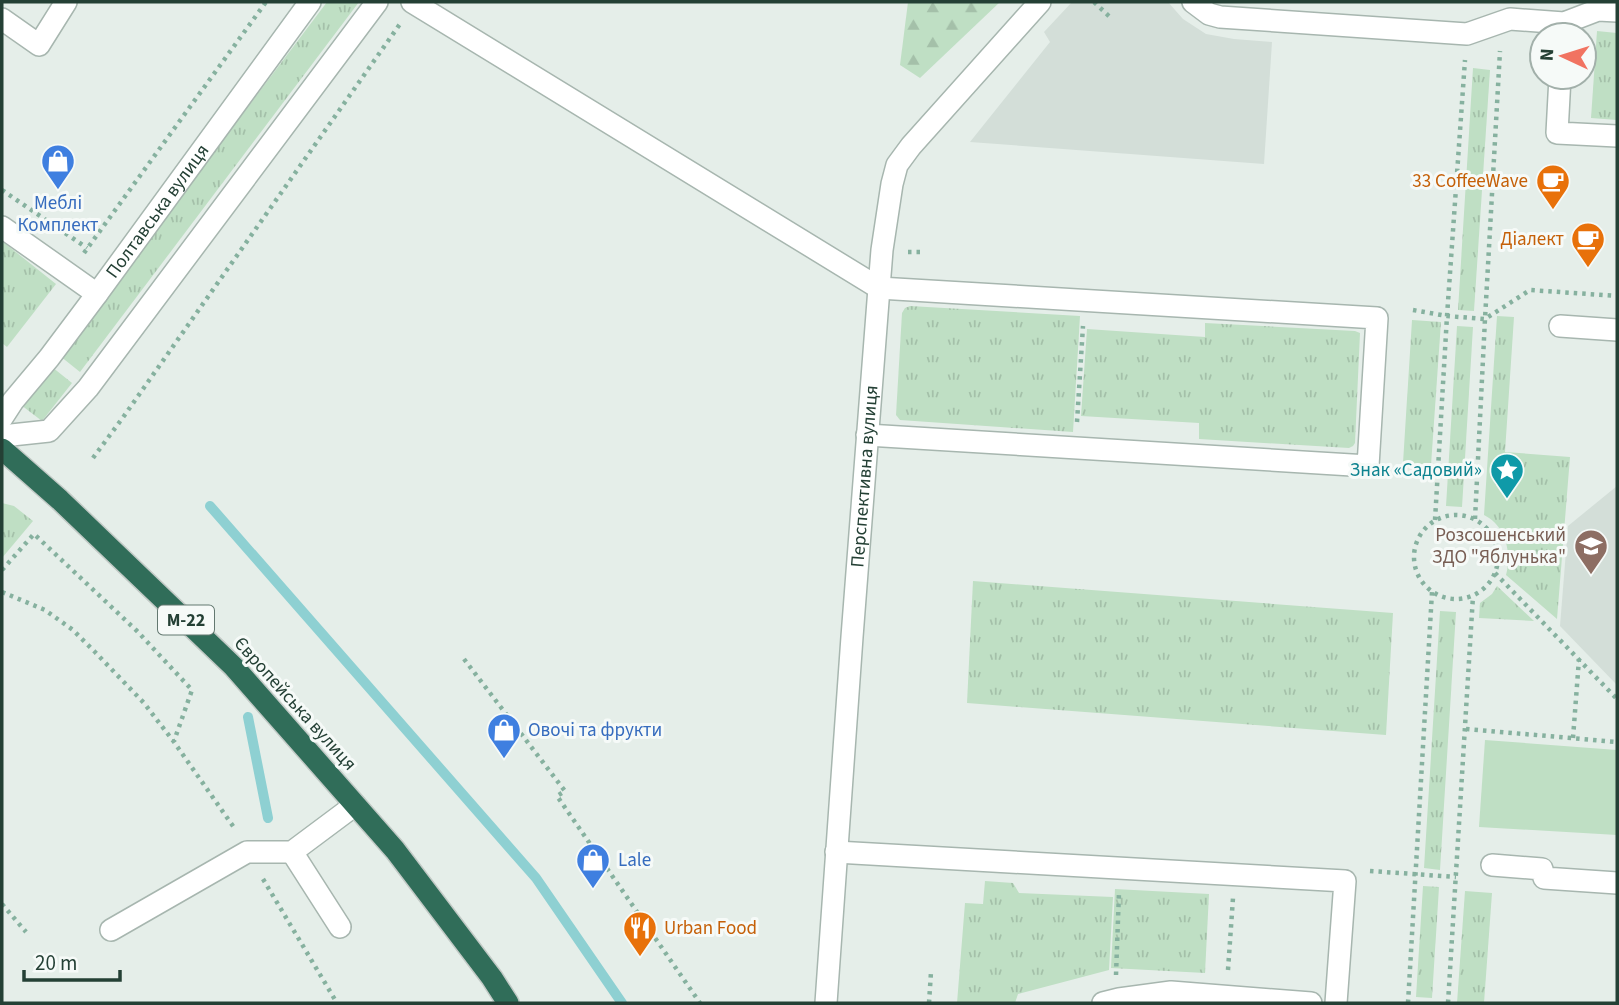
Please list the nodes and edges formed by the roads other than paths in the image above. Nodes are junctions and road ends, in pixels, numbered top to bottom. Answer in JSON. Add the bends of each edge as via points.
{"nodes":[{"id":1,"x":66,"y":2,"type":"edge"},
{"id":2,"x":310,"y":2,"type":"edge"},
{"id":3,"x":377,"y":2,"type":"edge"},
{"id":4,"x":413,"y":2,"type":"edge"},
{"id":5,"x":1040,"y":2,"type":"edge"},
{"id":6,"x":1193,"y":2,"type":"edge"},
{"id":7,"x":1617,"y":11,"type":"edge"},
{"id":8,"x":2,"y":19,"type":"edge"},
{"id":9,"x":1578,"y":21,"type":"edge"},
{"id":10,"x":1528,"y":22,"type":"edge"},
{"id":11,"x":1559,"y":91,"type":"edge"},
{"id":12,"x":1617,"y":136,"type":"edge"},
{"id":13,"x":2,"y":227,"type":"edge"},
{"id":14,"x":879,"y":288,"type":"junction"},
{"id":15,"x":97,"y":295,"type":"junction"},
{"id":16,"x":1560,"y":326,"type":"dead end"},
{"id":17,"x":1617,"y":330,"type":"edge"},
{"id":18,"x":2,"y":418,"type":"edge"},
{"id":19,"x":867,"y":435,"type":"junction"},
{"id":20,"x":2,"y":436,"type":"edge"},
{"id":21,"x":2,"y":449,"type":"edge"},
{"id":22,"x":355,"y":805,"type":"junction"},
{"id":23,"x":292,"y":852,"type":"junction"},
{"id":24,"x":836,"y":852,"type":"junction"},
{"id":25,"x":1492,"y":865,"type":"dead end"},
{"id":26,"x":1617,"y":883,"type":"edge"},
{"id":27,"x":340,"y":928,"type":"dead end"},
{"id":28,"x":111,"y":930,"type":"dead end"},
{"id":29,"x":1111,"y":1001,"type":"edge"},
{"id":30,"x":508,"y":1003,"type":"edge"},
{"id":31,"x":827,"y":1003,"type":"edge"},
{"id":32,"x":1311,"y":1003,"type":"edge"},
{"id":33,"x":1336,"y":1003,"type":"edge"}],
"edges":[{"from":1,"to":8,"type":"street","via":[[39,45]]},
{"from":2,"to":15,"type":"street","name":"Полтавська вулиця"},
{"from":3,"to":20,"type":"street","via":[[88,388],[49,431]]},
{"from":4,"to":14,"type":"street"},
{"from":5,"to":14,"type":"street","name":"Перспективна вулиця","via":[[897,165]]},
{"from":6,"to":10,"type":"street","via":[[1220,16],[1467,34],[1510,19]]},
{"from":7,"to":9,"type":"street","via":[[1598,10]]},
{"from":11,"to":12,"type":"street","via":[[1557,133]]},
{"from":13,"to":15,"type":"street"},
{"from":14,"to":19,"type":"street","name":"Перспективна вулиця"},
{"from":14,"to":19,"type":"street","via":[[1377,317],[1368,466]]},
{"from":15,"to":18,"type":"street","name":"Полтавська вулиця"},
{"from":16,"to":17,"type":"street"},
{"from":19,"to":24,"type":"street","name":"Перспективна вулиця"},
{"from":21,"to":22,"type":"highway","name":"Європейська вулиця","number":"М-22","via":[[234,667]]},
{"from":22,"to":23,"type":"street"},
{"from":22,"to":30,"type":"highway","name":"Європейська вулиця","number":"М-22","via":[[395,850]]},
{"from":23,"to":27,"type":"street"},
{"from":23,"to":28,"type":"street","via":[[247,852]]},
{"from":24,"to":31,"type":"street","name":"Перспективна вулиця"},
{"from":24,"to":33,"type":"street","via":[[1345,880]]},
{"from":25,"to":26,"type":"street","via":[[1542,869],[1545,878]]},
{"from":29,"to":32,"type":"street","via":[[1171,992]]}]}
